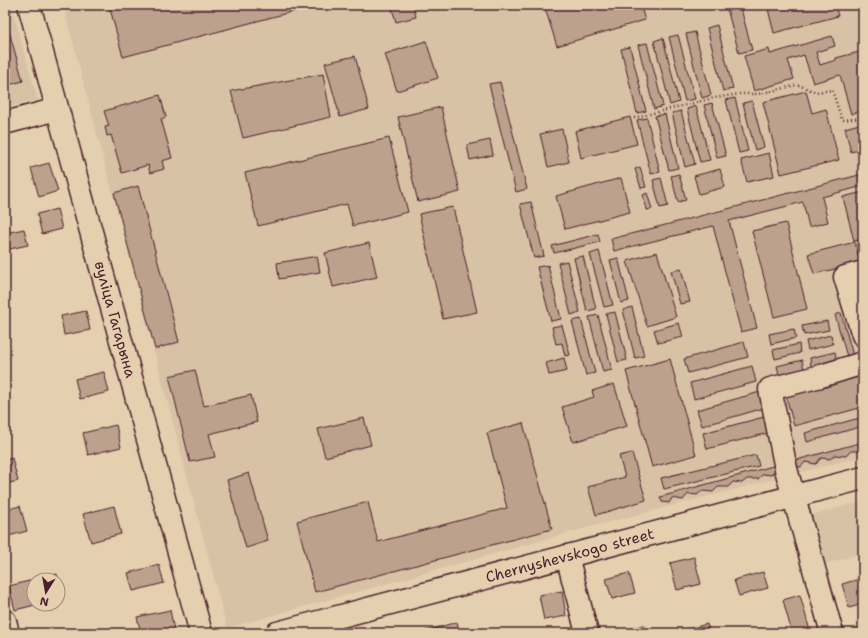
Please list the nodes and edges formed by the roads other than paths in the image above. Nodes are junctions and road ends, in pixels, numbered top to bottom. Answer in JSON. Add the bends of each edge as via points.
{"nodes":[{"id":1,"x":29,"y":5,"type":"edge"},
{"id":2,"x":57,"y":109,"type":"junction"},
{"id":3,"x":5,"y":123,"type":"edge"},
{"id":4,"x":863,"y":272,"type":"edge"},
{"id":5,"x":863,"y":335,"type":"edge"},
{"id":6,"x":863,"y":363,"type":"edge"},
{"id":7,"x":863,"y":478,"type":"edge"},
{"id":8,"x":794,"y":496,"type":"junction"},
{"id":9,"x":567,"y":556,"type":"junction"},
{"id":10,"x":5,"y":621,"type":"edge"},
{"id":11,"x":8,"y":633,"type":"edge"},
{"id":12,"x":201,"y":633,"type":"edge"},
{"id":13,"x":277,"y":633,"type":"edge"},
{"id":14,"x":587,"y":633,"type":"edge"},
{"id":15,"x":832,"y":633,"type":"edge"}],
"edges":[{"from":1,"to":2,"type":"street","name":"вуліца Гагарына"},
{"from":2,"to":3,"type":"street"},
{"from":2,"to":12,"type":"street","name":"вуліца Гагарына"},
{"from":4,"to":5,"type":"street","via":[[845,277]]},
{"from":6,"to":8,"type":"street","via":[[770,389]]},
{"from":7,"to":8,"type":"street","name":"Chernyshevskogo street"},
{"from":8,"to":9,"type":"street","name":"Chernyshevskogo street"},
{"from":8,"to":15,"type":"street"},
{"from":9,"to":13,"type":"street","name":"Chernyshevskogo street"},
{"from":9,"to":14,"type":"street"},
{"from":10,"to":11,"type":"street"}]}
